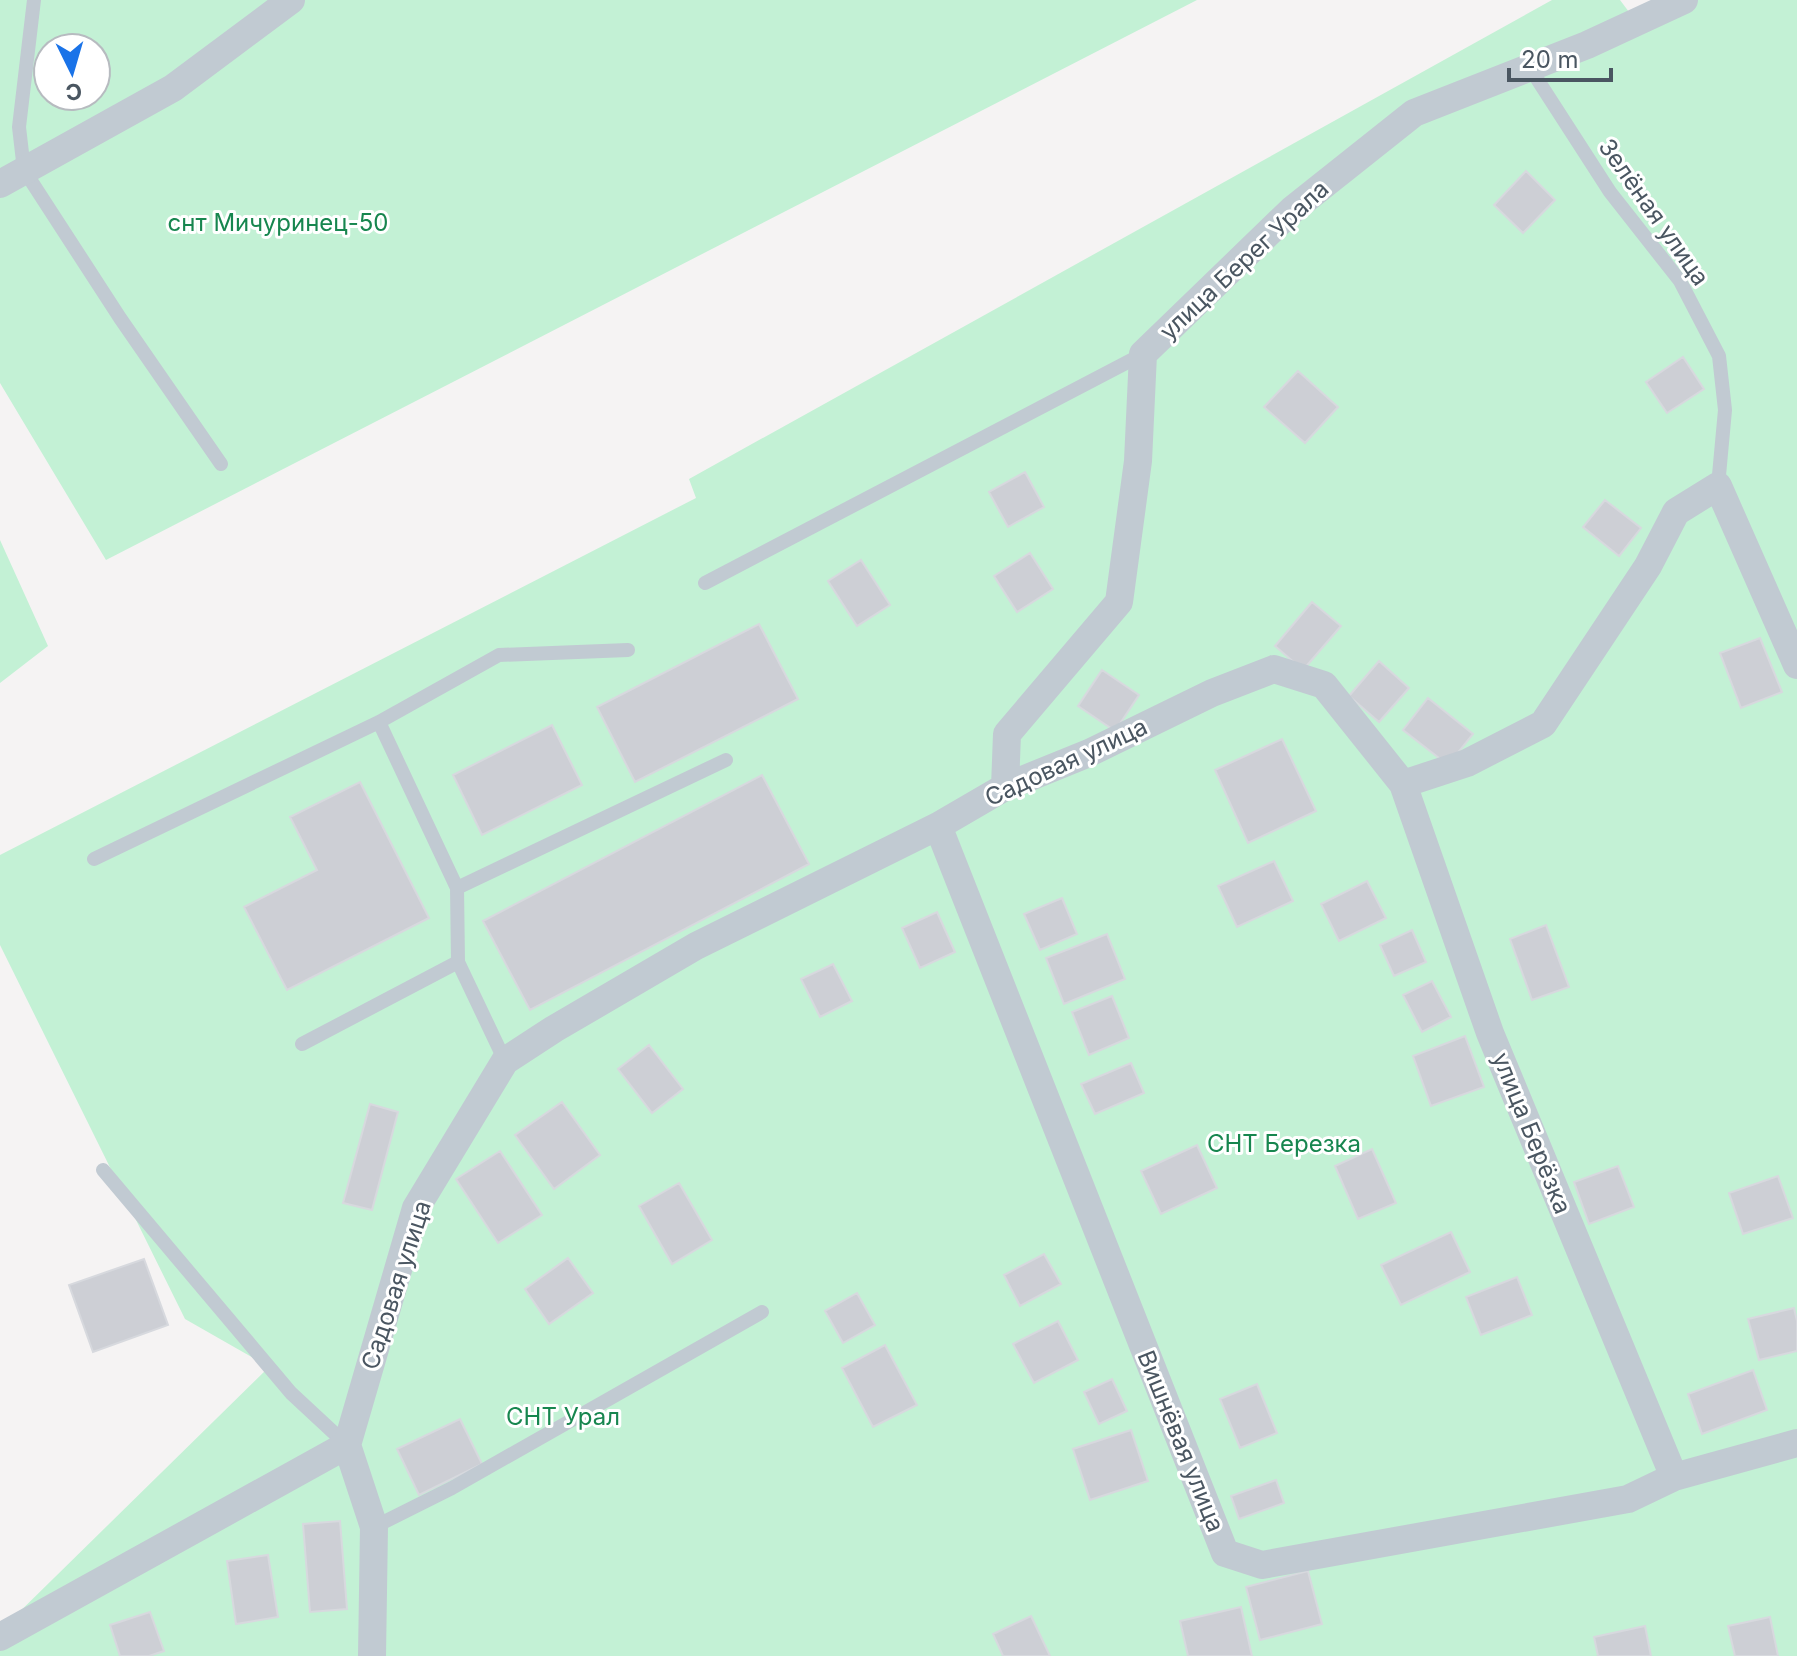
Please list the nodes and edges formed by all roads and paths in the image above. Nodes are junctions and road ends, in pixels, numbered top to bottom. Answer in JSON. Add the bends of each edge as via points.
{"nodes":[{"id":1,"x":34,"y":0,"type":"edge"},
{"id":2,"x":291,"y":0,"type":"edge"},
{"id":3,"x":1684,"y":0,"type":"edge"},
{"id":4,"x":1530,"y":68,"type":"junction"},
{"id":5,"x":24,"y":170,"type":"junction"},
{"id":6,"x":0,"y":184,"type":"edge"},
{"id":7,"x":1143,"y":354,"type":"junction"},
{"id":8,"x":221,"y":464,"type":"dead end"},
{"id":9,"x":1718,"y":486,"type":"junction"},
{"id":10,"x":705,"y":583,"type":"dead end"},
{"id":11,"x":628,"y":650,"type":"dead end"},
{"id":12,"x":1797,"y":665,"type":"edge"},
{"id":13,"x":379,"y":722,"type":"junction"},
{"id":14,"x":726,"y":760,"type":"dead end"},
{"id":15,"x":1403,"y":784,"type":"junction"},
{"id":16,"x":1005,"y":787,"type":"junction"},
{"id":17,"x":938,"y":826,"type":"junction"},
{"id":18,"x":94,"y":859,"type":"dead end"},
{"id":19,"x":457,"y":888,"type":"junction"},
{"id":20,"x":458,"y":962,"type":"junction"},
{"id":21,"x":302,"y":1044,"type":"dead end"},
{"id":22,"x":505,"y":1061,"type":"junction"},
{"id":23,"x":103,"y":1170,"type":"dead end"},
{"id":24,"x":762,"y":1312,"type":"dead end"},
{"id":25,"x":1797,"y":1443,"type":"edge"},
{"id":26,"x":347,"y":1445,"type":"junction"},
{"id":27,"x":1674,"y":1477,"type":"junction"},
{"id":28,"x":374,"y":1527,"type":"junction"},
{"id":29,"x":0,"y":1637,"type":"edge"},
{"id":30,"x":372,"y":1656,"type":"edge"}],
"edges":[{"from":1,"to":5,"type":"lane","via":[[19,127]]},
{"from":2,"to":5,"type":"street","via":[[173,88]]},
{"from":3,"to":4,"type":"street","name":"улица Берег Урала"},
{"from":4,"to":7,"type":"street","name":"улица Берег Урала","via":[[1414,113],[1292,210]]},
{"from":4,"to":9,"type":"lane","name":"Зелёная улица","via":[[1610,192],[1680,281],[1719,356],[1725,410]]},
{"from":5,"to":6,"type":"street"},
{"from":5,"to":8,"type":"lane"},
{"from":7,"to":10,"type":"lane"},
{"from":7,"to":16,"type":"street","name":"улица Берег Урала","via":[[1138,461],[1119,602],[1007,734]]},
{"from":9,"to":12,"type":"street"},
{"from":9,"to":15,"type":"street","via":[[1676,512],[1648,566],[1543,724],[1467,763]]},
{"from":11,"to":13,"type":"lane","via":[[499,655]]},
{"from":13,"to":18,"type":"lane"},
{"from":13,"to":19,"type":"lane"},
{"from":14,"to":19,"type":"lane"},
{"from":15,"to":16,"type":"street","name":"Садовая улица","via":[[1324,685],[1274,669]]},
{"from":15,"to":27,"type":"street","name":"улица Берёзка","via":[[1490,1033]]},
{"from":16,"to":17,"type":"street","name":"Садовая улица"},
{"from":17,"to":22,"type":"street","name":"Садовая улица","via":[[696,946]]},
{"from":17,"to":27,"type":"street","name":"Вишнёвая улица","via":[[1225,1553],[1262,1565],[1628,1499]]},
{"from":19,"to":20,"type":"lane"},
{"from":20,"to":21,"type":"lane"},
{"from":20,"to":22,"type":"lane"},
{"from":22,"to":26,"type":"street","name":"Садовая улица","via":[[416,1208]]},
{"from":23,"to":26,"type":"lane","via":[[291,1393]]},
{"from":24,"to":28,"type":"lane"},
{"from":25,"to":27,"type":"street","name":"Вишнёвая улица"},
{"from":26,"to":28,"type":"street"},
{"from":26,"to":29,"type":"street"},
{"from":28,"to":30,"type":"street"}]}
